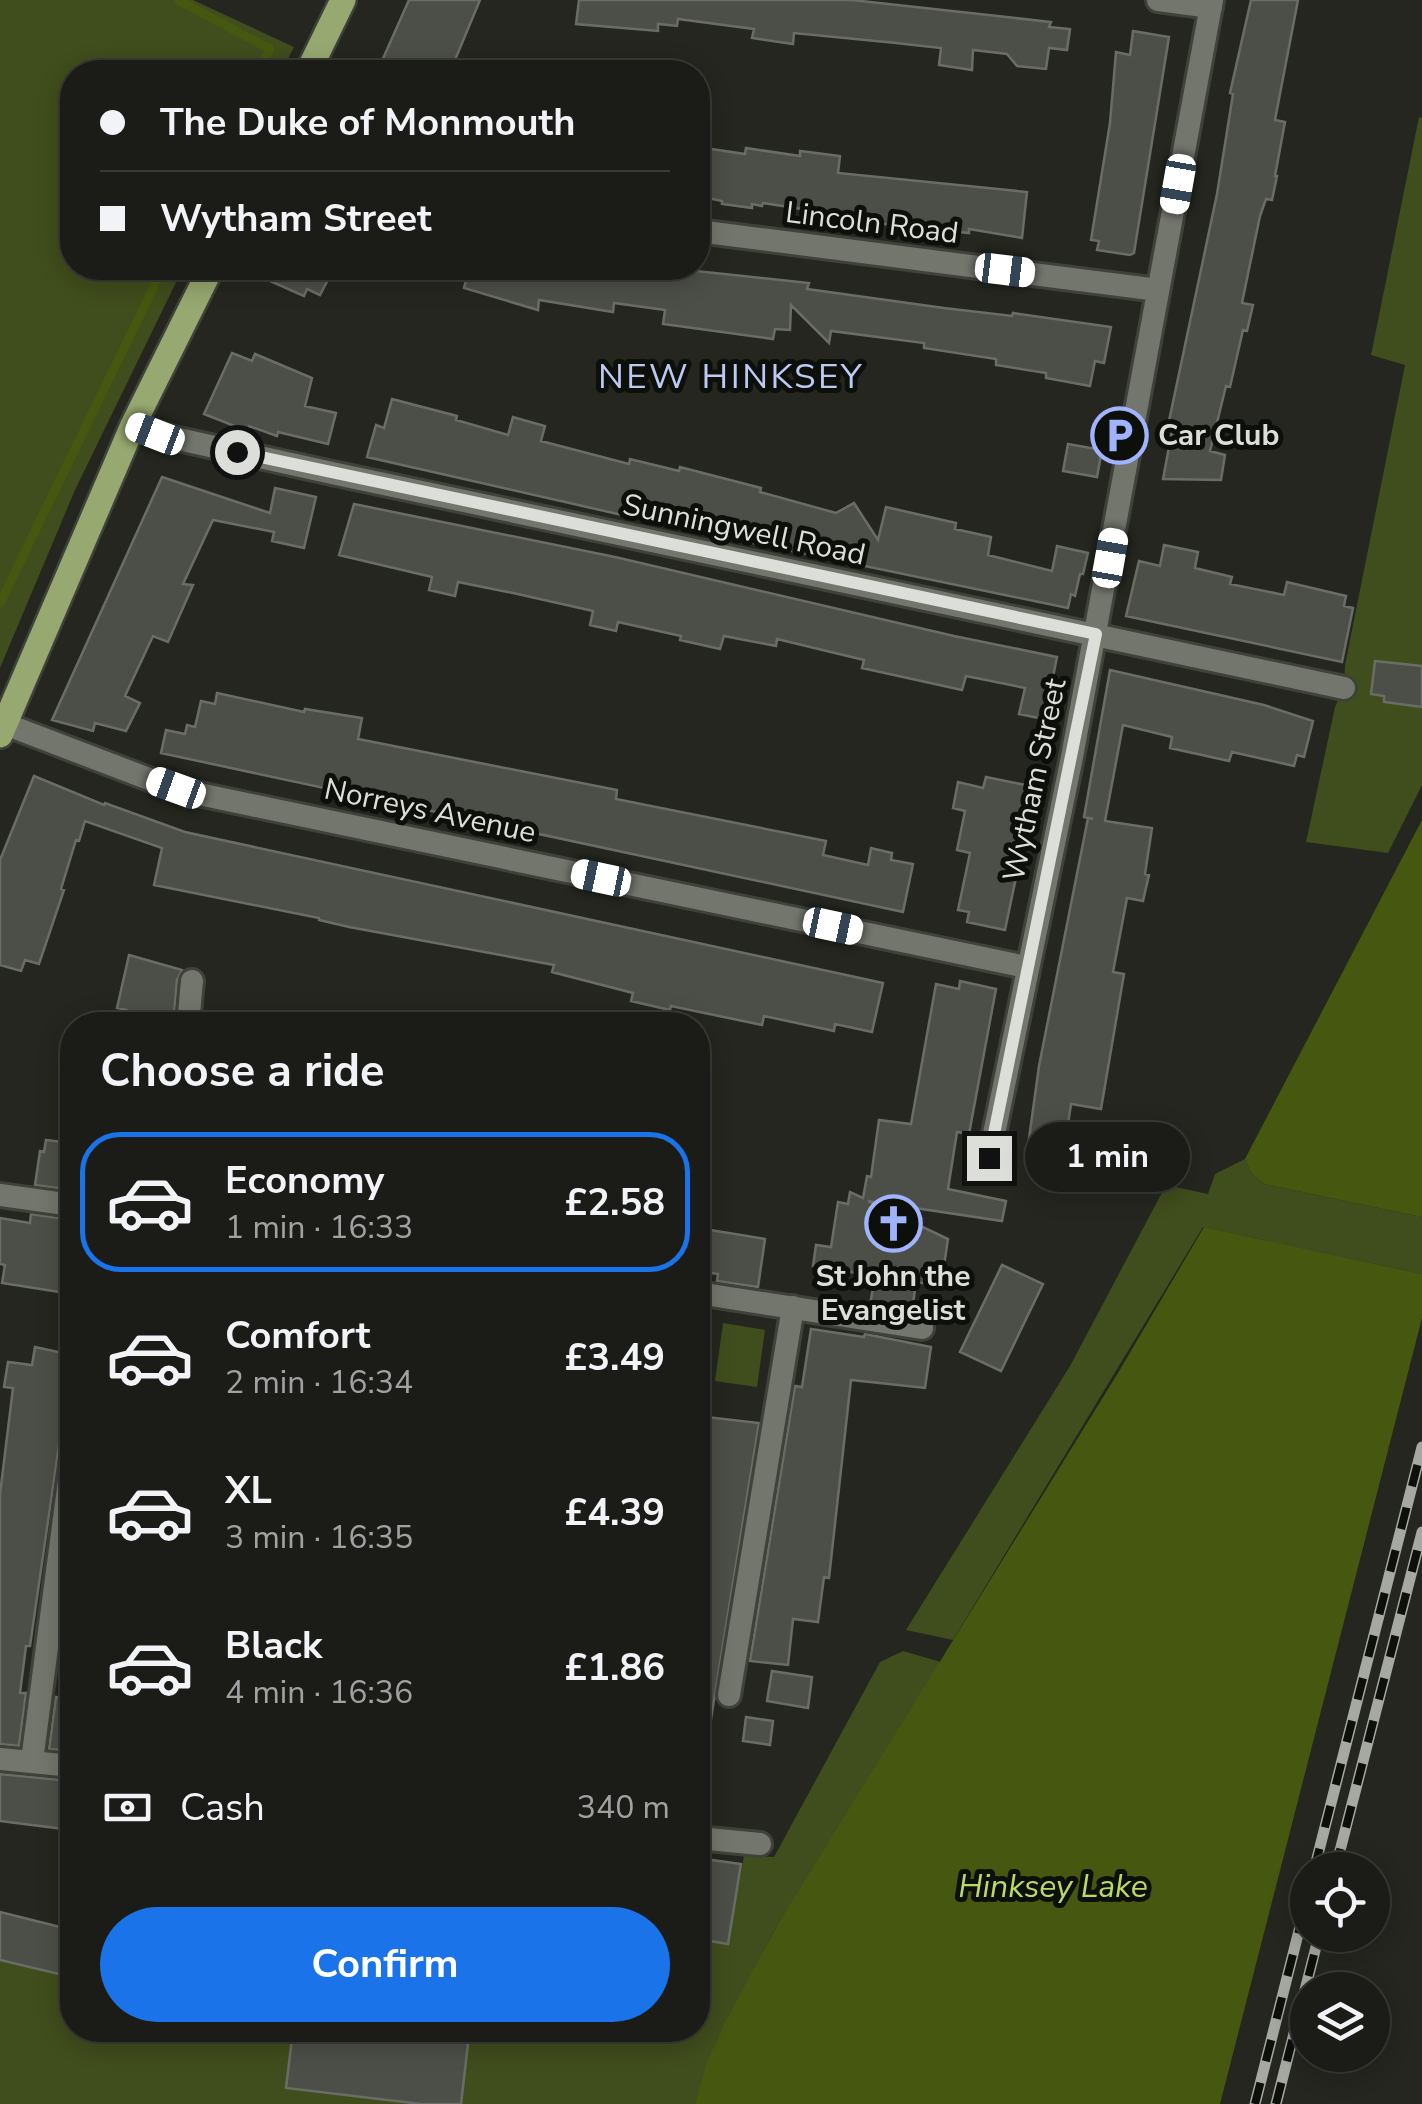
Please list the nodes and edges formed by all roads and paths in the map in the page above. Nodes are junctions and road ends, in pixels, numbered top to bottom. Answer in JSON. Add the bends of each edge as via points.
{"nodes":[{"id":1,"x":343,"y":0,"type":"edge"},
{"id":2,"x":1158,"y":0,"type":"edge"},
{"id":3,"x":1212,"y":4,"type":"edge"},
{"id":4,"x":314,"y":60,"type":"edge"},
{"id":5,"x":710,"y":233,"type":"edge"},
{"id":6,"x":206,"y":280,"type":"edge"},
{"id":7,"x":1158,"y":290,"type":"junction"},
{"id":8,"x":133,"y":425,"type":"junction"},
{"id":9,"x":1096,"y":634,"type":"junction"},
{"id":10,"x":1344,"y":688,"type":"dead end"},
{"id":11,"x":2,"y":730,"type":"edge"},
{"id":12,"x":1026,"y":967,"type":"junction"},
{"id":13,"x":192,"y":980,"type":"dead end"},
{"id":14,"x":189,"y":1012,"type":"edge"},
{"id":15,"x":989,"y":1158,"type":"dead end"},
{"id":16,"x":0,"y":1195,"type":"edge"},
{"id":17,"x":60,"y":1203,"type":"edge"},
{"id":18,"x":710,"y":1295,"type":"edge"},
{"id":19,"x":793,"y":1306,"type":"junction"},
{"id":20,"x":922,"y":1328,"type":"dead end"},
{"id":21,"x":60,"y":1549,"type":"edge"},
{"id":22,"x":729,"y":1694,"type":"dead end"},
{"id":23,"x":0,"y":1758,"type":"edge"},
{"id":24,"x":32,"y":1761,"type":"junction"},
{"id":25,"x":60,"y":1764,"type":"edge"},
{"id":26,"x":710,"y":1839,"type":"edge"},
{"id":27,"x":760,"y":1844,"type":"dead end"}],
"edges":[{"from":1,"to":4,"type":"main road"},
{"from":2,"to":3,"type":"street"},
{"from":3,"to":7,"type":"street","name":"Wytham Street"},
{"from":5,"to":7,"type":"street","name":"Lincoln Road"},
{"from":6,"to":8,"type":"main road"},
{"from":7,"to":9,"type":"street","name":"Wytham Street"},
{"from":8,"to":9,"type":"street","name":"Sunningwell Road","via":[[332,474]]},
{"from":8,"to":11,"type":"main road"},
{"from":9,"to":10,"type":"street","name":"Sunningwell Road"},
{"from":9,"to":12,"type":"street","name":"Wytham Street"},
{"from":11,"to":12,"type":"street","name":"Norreys Avenue","via":[[176,788]]},
{"from":12,"to":15,"type":"street","name":"Wytham Street"},
{"from":13,"to":14,"type":"street"},
{"from":16,"to":17,"type":"street"},
{"from":18,"to":19,"type":"street"},
{"from":19,"to":20,"type":"street"},
{"from":19,"to":22,"type":"street"},
{"from":21,"to":24,"type":"street"},
{"from":23,"to":24,"type":"street"},
{"from":24,"to":25,"type":"street"},
{"from":26,"to":27,"type":"street"}]}
